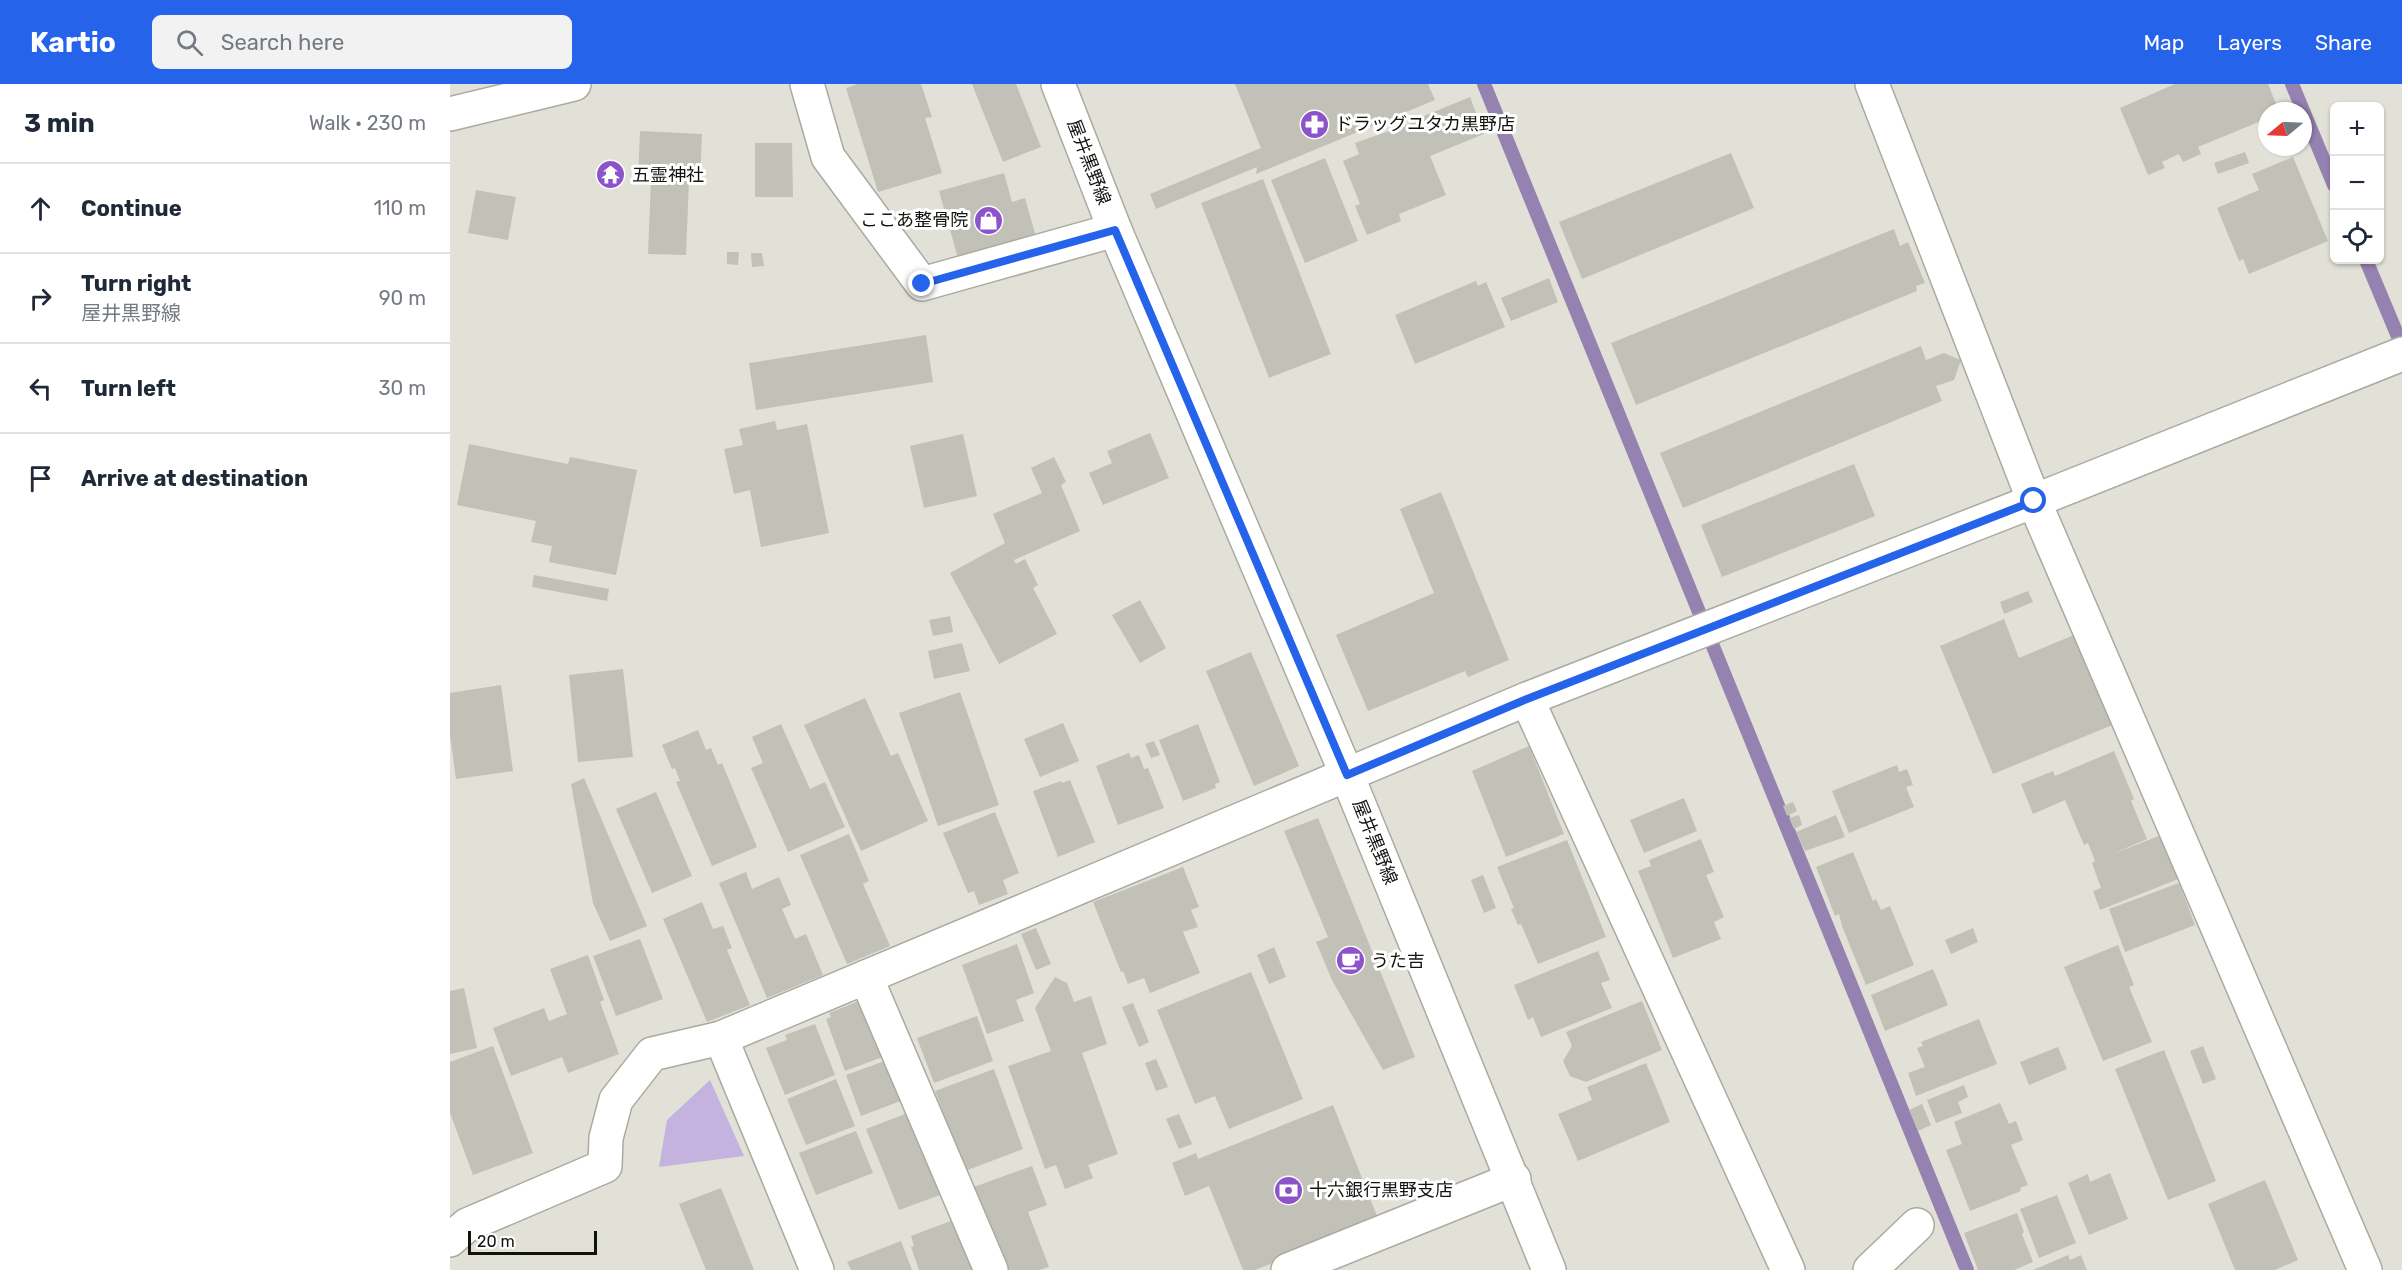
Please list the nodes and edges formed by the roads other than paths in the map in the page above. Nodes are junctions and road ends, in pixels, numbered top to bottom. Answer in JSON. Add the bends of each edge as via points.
{"nodes":[{"id":1,"x":574,"y":84,"type":"edge"},
{"id":2,"x":807,"y":84,"type":"edge"},
{"id":3,"x":1058,"y":84,"type":"edge"},
{"id":4,"x":1872,"y":84,"type":"edge"},
{"id":5,"x":451,"y":119,"type":"edge"},
{"id":6,"x":1115,"y":230,"type":"junction"},
{"id":7,"x":2402,"y":354,"type":"edge"},
{"id":8,"x":2034,"y":501,"type":"junction"},
{"id":9,"x":1527,"y":699,"type":"junction"},
{"id":10,"x":1347,"y":775,"type":"junction"},
{"id":11,"x":866,"y":976,"type":"junction"},
{"id":12,"x":721,"y":1038,"type":"junction"},
{"id":13,"x":1514,"y":1179,"type":"junction"},
{"id":14,"x":1917,"y":1225,"type":"dead end"},
{"id":15,"x":450,"y":1240,"type":"edge"},
{"id":16,"x":817,"y":1270,"type":"edge"},
{"id":17,"x":991,"y":1270,"type":"edge"},
{"id":18,"x":1288,"y":1270,"type":"edge"},
{"id":19,"x":1550,"y":1270,"type":"edge"},
{"id":20,"x":1788,"y":1270,"type":"edge"},
{"id":21,"x":1870,"y":1270,"type":"edge"},
{"id":22,"x":2364,"y":1270,"type":"edge"}],
"edges":[{"from":1,"to":5,"type":"street"},
{"from":2,"to":6,"type":"street","via":[[828,157],[922,284]]},
{"from":3,"to":6,"type":"street","name":"屋井黒野線"},
{"from":4,"to":8,"type":"street"},
{"from":6,"to":10,"type":"street","name":"屋井黒野線"},
{"from":7,"to":8,"type":"street"},
{"from":8,"to":9,"type":"street"},
{"from":8,"to":22,"type":"street"},
{"from":9,"to":10,"type":"street"},
{"from":9,"to":20,"type":"street"},
{"from":10,"to":11,"type":"street"},
{"from":10,"to":13,"type":"street","name":"屋井黒野線"},
{"from":11,"to":12,"type":"street"},
{"from":11,"to":17,"type":"street"},
{"from":12,"to":15,"type":"street","via":[[652,1054],[616,1100],[606,1138],[605,1166],[466,1225]]},
{"from":12,"to":16,"type":"street"},
{"from":13,"to":18,"type":"street"},
{"from":13,"to":19,"type":"street","name":"屋井黒野線"},
{"from":14,"to":21,"type":"street"}]}
